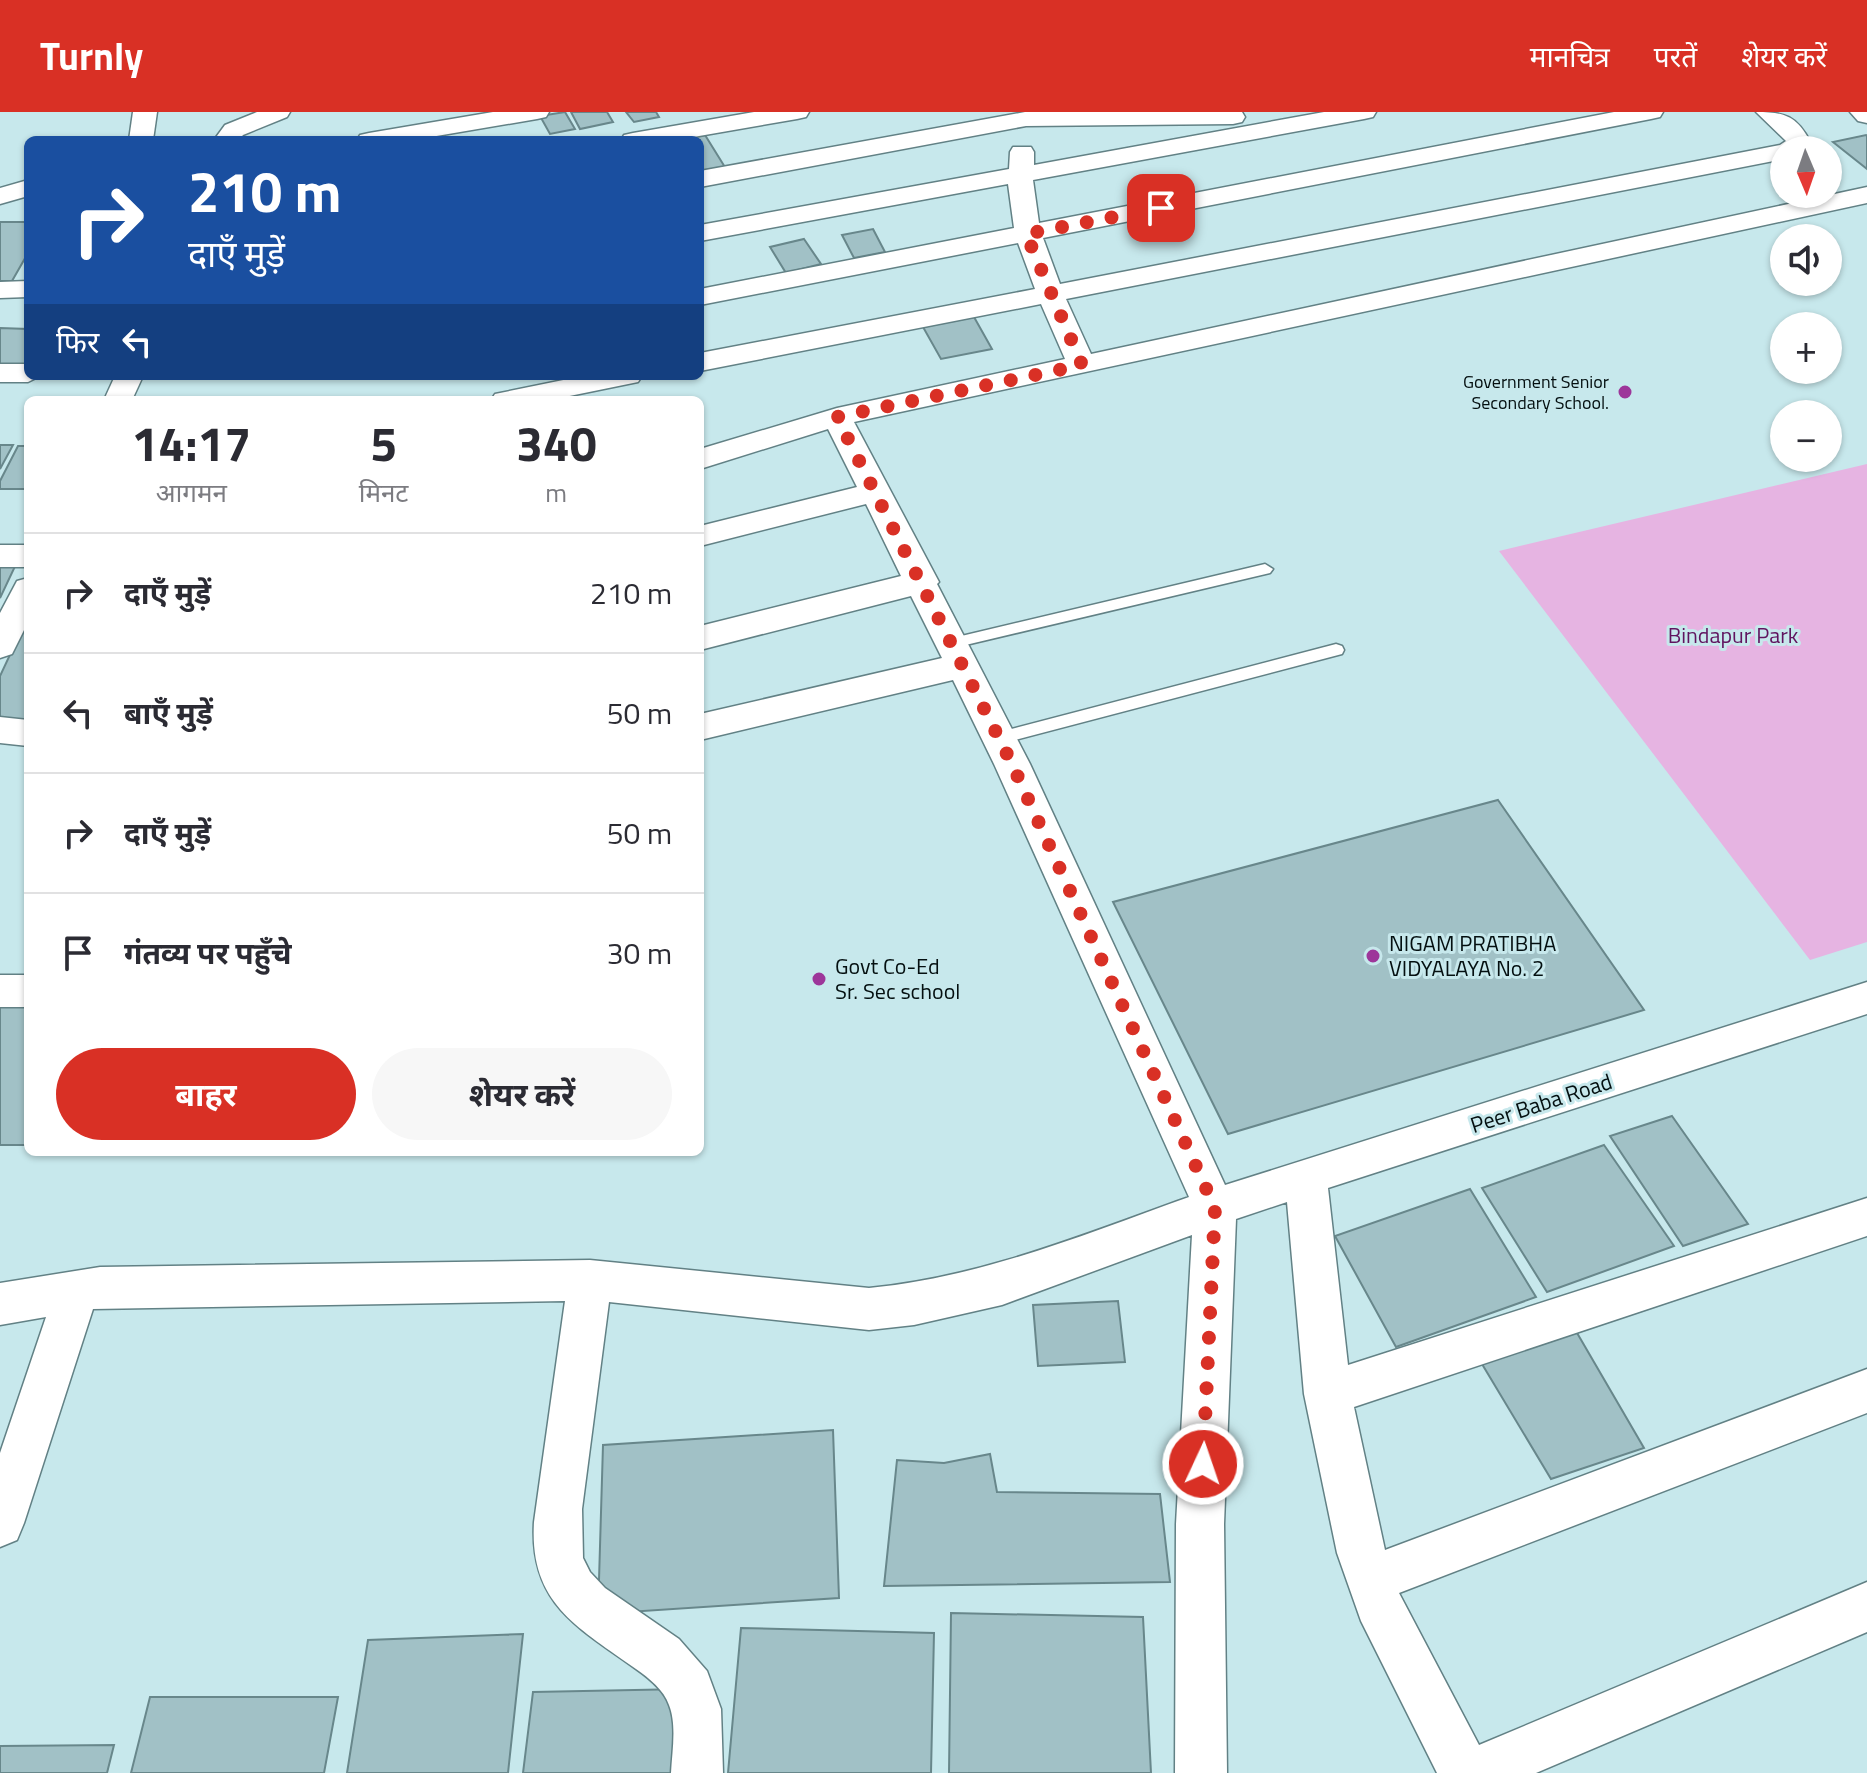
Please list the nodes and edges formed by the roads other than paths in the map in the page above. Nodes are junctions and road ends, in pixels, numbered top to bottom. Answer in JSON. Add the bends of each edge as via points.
{"nodes":[{"id":1,"x":145,"y":112,"type":"edge"},
{"id":2,"x":278,"y":112,"type":"edge"},
{"id":3,"x":537,"y":112,"type":"edge"},
{"id":4,"x":797,"y":112,"type":"edge"},
{"id":5,"x":1322,"y":112,"type":"edge"},
{"id":6,"x":1364,"y":112,"type":"edge"},
{"id":7,"x":1651,"y":112,"type":"edge"},
{"id":8,"x":1768,"y":112,"type":"edge"},
{"id":9,"x":1025,"y":115,"type":"edge"},
{"id":10,"x":1145,"y":115,"type":"edge"},
{"id":11,"x":1213,"y":115,"type":"edge"},
{"id":12,"x":225,"y":134,"type":"edge"},
{"id":13,"x":142,"y":136,"type":"edge"},
{"id":14,"x":393,"y":136,"type":"edge"},
{"id":15,"x":656,"y":136,"type":"edge"},
{"id":16,"x":1796,"y":136,"type":"edge"},
{"id":17,"x":1770,"y":154,"type":"edge"},
{"id":18,"x":1019,"y":176,"type":"junction"},
{"id":19,"x":704,"y":178,"type":"edge"},
{"id":20,"x":24,"y":189,"type":"edge"},
{"id":21,"x":1867,"y":195,"type":"edge"},
{"id":22,"x":0,"y":196,"type":"edge"},
{"id":23,"x":704,"y":232,"type":"edge"},
{"id":24,"x":1026,"y":234,"type":"junction"},
{"id":25,"x":24,"y":289,"type":"edge"},
{"id":26,"x":0,"y":290,"type":"edge"},
{"id":27,"x":1051,"y":293,"type":"junction"},
{"id":28,"x":704,"y":296,"type":"edge"},
{"id":29,"x":704,"y":361,"type":"edge"},
{"id":30,"x":1082,"y":365,"type":"junction"},
{"id":31,"x":0,"y":373,"type":"edge"},
{"id":32,"x":24,"y":373,"type":"edge"},
{"id":33,"x":608,"y":380,"type":"edge"},
{"id":34,"x":526,"y":396,"type":"edge"},
{"id":35,"x":837,"y":417,"type":"junction"},
{"id":36,"x":704,"y":458,"type":"edge"},
{"id":37,"x":876,"y":492,"type":"junction"},
{"id":38,"x":704,"y":535,"type":"edge"},
{"id":39,"x":0,"y":556,"type":"edge"},
{"id":40,"x":24,"y":556,"type":"edge"},
{"id":41,"x":1265,"y":569,"type":"dead end"},
{"id":42,"x":923,"y":582,"type":"junction"},
{"id":43,"x":24,"y":597,"type":"edge"},
{"id":44,"x":704,"y":637,"type":"edge"},
{"id":45,"x":0,"y":646,"type":"edge"},
{"id":46,"x":1336,"y":650,"type":"dead end"},
{"id":47,"x":958,"y":654,"type":"junction"},
{"id":48,"x":704,"y":726,"type":"edge"},
{"id":49,"x":0,"y":730,"type":"edge"},
{"id":50,"x":24,"y":733,"type":"edge"},
{"id":51,"x":1000,"y":738,"type":"junction"},
{"id":52,"x":0,"y":991,"type":"edge"},
{"id":53,"x":24,"y":991,"type":"edge"},
{"id":54,"x":1867,"y":998,"type":"edge"},
{"id":55,"x":1306,"y":1179,"type":"junction"},
{"id":56,"x":1215,"y":1208,"type":"junction"},
{"id":57,"x":1867,"y":1217,"type":"edge"},
{"id":58,"x":590,"y":1280,"type":"junction"},
{"id":59,"x":77,"y":1291,"type":"junction"},
{"id":60,"x":0,"y":1304,"type":"edge"},
{"id":61,"x":1867,"y":1391,"type":"edge"},
{"id":62,"x":1327,"y":1394,"type":"junction"},
{"id":63,"x":0,"y":1523,"type":"edge"},
{"id":64,"x":1369,"y":1580,"type":"junction"},
{"id":65,"x":1867,"y":1607,"type":"edge"},
{"id":66,"x":697,"y":1773,"type":"edge"},
{"id":67,"x":1201,"y":1773,"type":"edge"},
{"id":68,"x":1465,"y":1773,"type":"edge"},
{"id":69,"x":1475,"y":1773,"type":"edge"}],
"edges":[{"from":1,"to":13,"type":"street"},
{"from":2,"to":12,"type":"street"},
{"from":3,"to":14,"type":"street"},
{"from":4,"to":15,"type":"street"},
{"from":5,"to":11,"type":"street"},
{"from":6,"to":18,"type":"street"},
{"from":7,"to":24,"type":"street"},
{"from":8,"to":16,"type":"street"},
{"from":9,"to":10,"type":"street"},
{"from":9,"to":18,"type":"street"},
{"from":9,"to":19,"type":"street"},
{"from":10,"to":11,"type":"street"},
{"from":17,"to":27,"type":"street"},
{"from":18,"to":23,"type":"street"},
{"from":18,"to":24,"type":"street"},
{"from":20,"to":22,"type":"street"},
{"from":21,"to":30,"type":"street"},
{"from":24,"to":27,"type":"street"},
{"from":24,"to":28,"type":"street"},
{"from":25,"to":26,"type":"street"},
{"from":27,"to":29,"type":"street"},
{"from":27,"to":30,"type":"street"},
{"from":30,"to":35,"type":"street"},
{"from":31,"to":32,"type":"street"},
{"from":33,"to":34,"type":"street"},
{"from":35,"to":36,"type":"street"},
{"from":35,"to":37,"type":"street"},
{"from":37,"to":38,"type":"street"},
{"from":37,"to":42,"type":"street"},
{"from":39,"to":40,"type":"street"},
{"from":41,"to":47,"type":"lane"},
{"from":42,"to":44,"type":"street"},
{"from":42,"to":47,"type":"street"},
{"from":43,"to":45,"type":"street"},
{"from":46,"to":51,"type":"lane"},
{"from":47,"to":48,"type":"street"},
{"from":47,"to":51,"type":"street"},
{"from":49,"to":50,"type":"street"},
{"from":51,"to":56,"type":"street"},
{"from":52,"to":53,"type":"street"},
{"from":54,"to":55,"type":"street","name":"Peer Baba Road"},
{"from":55,"to":56,"type":"street","name":"Peer Baba Road"},
{"from":55,"to":62,"type":"street"},
{"from":56,"to":58,"type":"street","name":"Peer Baba Road","via":[[1034,1273],[909,1307],[869,1309]]},
{"from":56,"to":67,"type":"street","via":[[1200,1524]]},
{"from":57,"to":62,"type":"street"},
{"from":58,"to":59,"type":"street","name":"Peer Baba Road"},
{"from":58,"to":66,"type":"street","via":[[558,1523],[562,1569],[596,1613],[671,1665],[689,1688],[695,1706]]},
{"from":59,"to":60,"type":"street","name":"Peer Baba Road"},
{"from":59,"to":63,"type":"street"},
{"from":61,"to":64,"type":"street"},
{"from":62,"to":64,"type":"street"},
{"from":64,"to":68,"type":"street"},
{"from":65,"to":69,"type":"street"}]}
